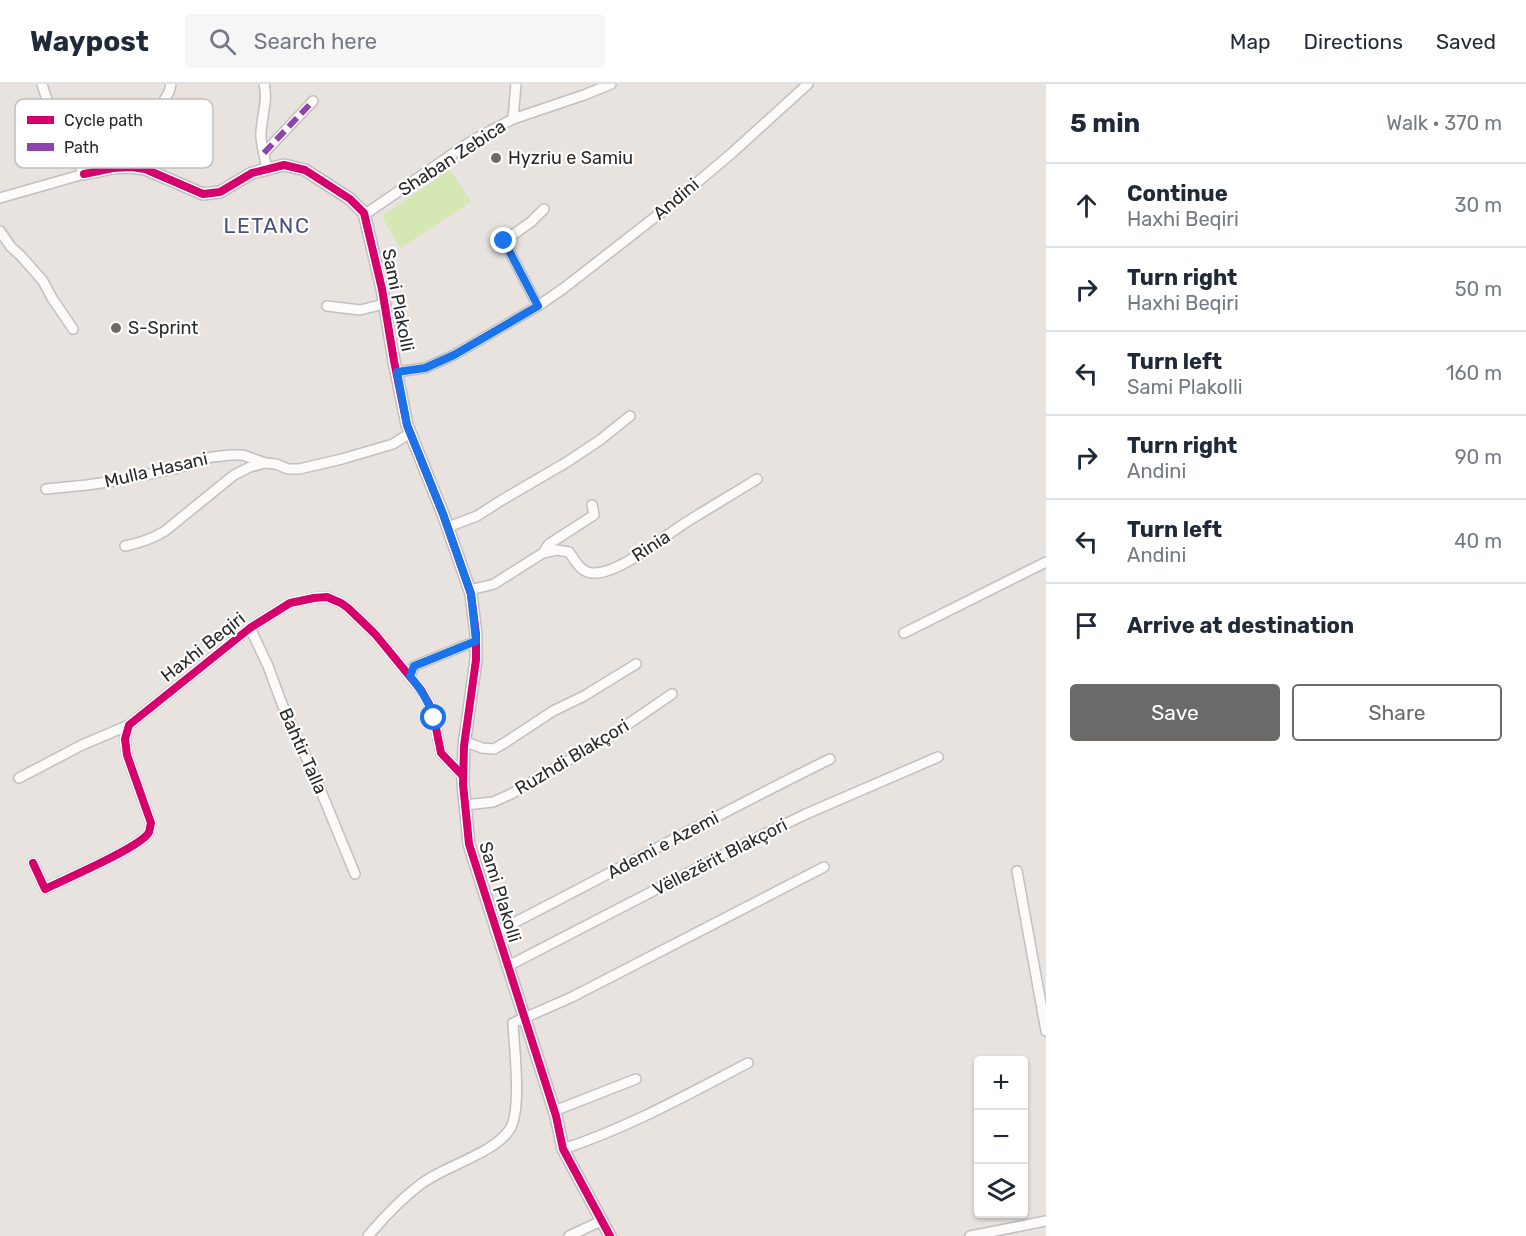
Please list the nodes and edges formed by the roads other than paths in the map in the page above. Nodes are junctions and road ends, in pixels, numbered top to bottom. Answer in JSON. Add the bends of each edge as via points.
{"nodes":[{"id":1,"x":42,"y":84,"type":"edge"},
{"id":2,"x":171,"y":84,"type":"edge"},
{"id":3,"x":264,"y":84,"type":"edge"},
{"id":4,"x":516,"y":84,"type":"edge"},
{"id":5,"x":611,"y":84,"type":"edge"},
{"id":6,"x":808,"y":84,"type":"edge"},
{"id":7,"x":47,"y":99,"type":"edge"},
{"id":8,"x":165,"y":99,"type":"edge"},
{"id":9,"x":313,"y":101,"type":"dead end"},
{"id":10,"x":513,"y":119,"type":"junction"},
{"id":11,"x":264,"y":153,"type":"junction"},
{"id":12,"x":81,"y":168,"type":"edge"},
{"id":13,"x":113,"y":168,"type":"edge"},
{"id":14,"x":135,"y":168,"type":"edge"},
{"id":15,"x":144,"y":170,"type":"joint"},
{"id":16,"x":266,"y":170,"type":"junction"},
{"id":17,"x":84,"y":174,"type":"junction"},
{"id":18,"x":0,"y":198,"type":"edge"},
{"id":19,"x":544,"y":209,"type":"dead end"},
{"id":20,"x":364,"y":215,"type":"junction"},
{"id":21,"x":0,"y":231,"type":"edge"},
{"id":22,"x":384,"y":304,"type":"junction"},
{"id":23,"x":327,"y":306,"type":"dead end"},
{"id":24,"x":538,"y":306,"type":"junction"},
{"id":25,"x":73,"y":329,"type":"dead end"},
{"id":26,"x":397,"y":372,"type":"junction"},
{"id":27,"x":630,"y":416,"type":"dead end"},
{"id":28,"x":410,"y":433,"type":"junction"},
{"id":29,"x":265,"y":463,"type":"junction"},
{"id":30,"x":757,"y":479,"type":"dead end"},
{"id":31,"x":46,"y":489,"type":"dead end"},
{"id":32,"x":591,"y":505,"type":"dead end"},
{"id":33,"x":448,"y":528,"type":"junction"},
{"id":34,"x":125,"y":546,"type":"dead end"},
{"id":35,"x":543,"y":553,"type":"junction"},
{"id":36,"x":1046,"y":562,"type":"edge"},
{"id":37,"x":470,"y":590,"type":"junction"},
{"id":38,"x":250,"y":628,"type":"junction"},
{"id":39,"x":904,"y":633,"type":"dead end"},
{"id":40,"x":476,"y":641,"type":"junction"},
{"id":41,"x":636,"y":664,"type":"dead end"},
{"id":42,"x":410,"y":676,"type":"junction"},
{"id":43,"x":672,"y":694,"type":"dead end"},
{"id":44,"x":129,"y":725,"type":"junction"},
{"id":45,"x":464,"y":741,"type":"junction"},
{"id":46,"x":938,"y":757,"type":"dead end"},
{"id":47,"x":830,"y":759,"type":"dead end"},
{"id":48,"x":464,"y":776,"type":"junction"},
{"id":49,"x":19,"y":778,"type":"dead end"},
{"id":50,"x":465,"y":805,"type":"junction"},
{"id":51,"x":33,"y":863,"type":"dead end"},
{"id":52,"x":824,"y":867,"type":"dead end"},
{"id":53,"x":1017,"y":871,"type":"dead end"},
{"id":54,"x":355,"y":874,"type":"dead end"},
{"id":55,"x":496,"y":932,"type":"junction"},
{"id":56,"x":508,"y":966,"type":"junction"},
{"id":57,"x":524,"y":1018,"type":"junction"},
{"id":58,"x":1046,"y":1031,"type":"edge"},
{"id":59,"x":748,"y":1063,"type":"dead end"},
{"id":60,"x":636,"y":1079,"type":"dead end"},
{"id":61,"x":554,"y":1111,"type":"junction"},
{"id":62,"x":563,"y":1149,"type":"junction"},
{"id":63,"x":601,"y":1221,"type":"junction"},
{"id":64,"x":1046,"y":1221,"type":"edge"},
{"id":65,"x":368,"y":1236,"type":"edge"},
{"id":66,"x":569,"y":1236,"type":"edge"},
{"id":67,"x":610,"y":1236,"type":"edge"},
{"id":68,"x":970,"y":1236,"type":"edge"}],
"edges":[{"from":1,"to":7,"type":"street"},
{"from":2,"to":8,"type":"street"},
{"from":3,"to":11,"type":"street"},
{"from":4,"to":10,"type":"street"},
{"from":5,"to":10,"type":"street","name":"Shaban Zebica"},
{"from":6,"to":24,"type":"street","name":"Andini","via":[[668,207]]},
{"from":9,"to":11,"type":"street"},
{"from":10,"to":20,"type":"street","name":"Shaban Zebica","via":[[473,140]]},
{"from":11,"to":16,"type":"street"},
{"from":12,"to":17,"type":"street"},
{"from":13,"to":17,"type":"street"},
{"from":14,"to":15,"type":"street"},
{"from":15,"to":16,"type":"street","via":[[203,194],[220,192],[252,173]]},
{"from":16,"to":20,"type":"street","via":[[284,165],[305,170],[350,200]]},
{"from":17,"to":18,"type":"street"},
{"from":19,"to":24,"type":"street","via":[[504,241]]},
{"from":20,"to":22,"type":"street","name":"Sami Plakolli"},
{"from":21,"to":25,"type":"street","via":[[43,281]]},
{"from":22,"to":23,"type":"street","name":"Sami Plakolli","via":[[360,310]]},
{"from":22,"to":26,"type":"street","name":"Sami Plakolli"},
{"from":24,"to":26,"type":"street","name":"Andini","via":[[454,355],[425,368]]},
{"from":26,"to":28,"type":"street","name":"Sami Plakolli"},
{"from":27,"to":33,"type":"street","via":[[567,462],[477,516]]},
{"from":28,"to":29,"type":"street","name":"Mulla Hasani","via":[[393,444],[298,469]]},
{"from":28,"to":33,"type":"street","name":"Sami Plakolli"},
{"from":29,"to":31,"type":"street","name":"Mulla Hasani","via":[[243,454],[231,454],[122,480]]},
{"from":29,"to":34,"type":"street","name":"Mulla Hasani","via":[[234,475],[165,531]]},
{"from":30,"to":35,"type":"street","name":"Rinia","via":[[613,569],[592,573],[581,570],[569,552]]},
{"from":32,"to":35,"type":"street","via":[[594,515],[549,544]]},
{"from":33,"to":37,"type":"street","name":"Sami Plakolli"},
{"from":35,"to":37,"type":"street","via":[[494,584]]},
{"from":36,"to":39,"type":"street"},
{"from":37,"to":40,"type":"street","name":"Sami Plakolli"},
{"from":38,"to":42,"type":"street","name":"Haxhi Beqiri","via":[[290,603],[327,597],[348,608]]},
{"from":38,"to":44,"type":"street","name":"Haxhi Beqiri"},
{"from":38,"to":54,"type":"street","name":"Bahtir Talla"},
{"from":40,"to":42,"type":"street","via":[[414,666]]},
{"from":40,"to":45,"type":"street","name":"Sami Plakolli"},
{"from":41,"to":45,"type":"street","via":[[494,748]]},
{"from":42,"to":48,"type":"street","name":"Haxhi Beqiri","via":[[429,704],[441,753]]},
{"from":43,"to":50,"type":"street","name":"Ruzhdi Blakçori","via":[[615,733],[511,794],[493,802]]},
{"from":44,"to":49,"type":"street","name":"Haxhi Beqiri"},
{"from":44,"to":51,"type":"street","via":[[126,755],[150,823],[149,832],[139,842],[45,889]]},
{"from":45,"to":48,"type":"street","name":"Sami Plakolli"},
{"from":46,"to":56,"type":"street","name":"Vëllezërit Blakçori","via":[[754,839]]},
{"from":47,"to":55,"type":"street","name":"Ademi e Azemi"},
{"from":48,"to":50,"type":"street","name":"Sami Plakolli"},
{"from":50,"to":55,"type":"street","name":"Sami Plakolli","via":[[469,844]]},
{"from":52,"to":57,"type":"street"},
{"from":53,"to":58,"type":"street"},
{"from":55,"to":56,"type":"street","name":"Sami Plakolli"},
{"from":56,"to":57,"type":"street","name":"Sami Plakolli"},
{"from":57,"to":61,"type":"street","name":"Sami Plakolli"},
{"from":57,"to":65,"type":"street","via":[[513,1023],[517,1080],[511,1128],[494,1145],[422,1183],[389,1211]]},
{"from":59,"to":62,"type":"street","via":[[643,1117]]},
{"from":60,"to":61,"type":"street"},
{"from":61,"to":62,"type":"street","name":"Sami Plakolli"},
{"from":62,"to":63,"type":"street","name":"Sami Plakolli"},
{"from":63,"to":66,"type":"street"},
{"from":63,"to":67,"type":"street","name":"Sami Plakolli"},
{"from":64,"to":68,"type":"street"}]}
